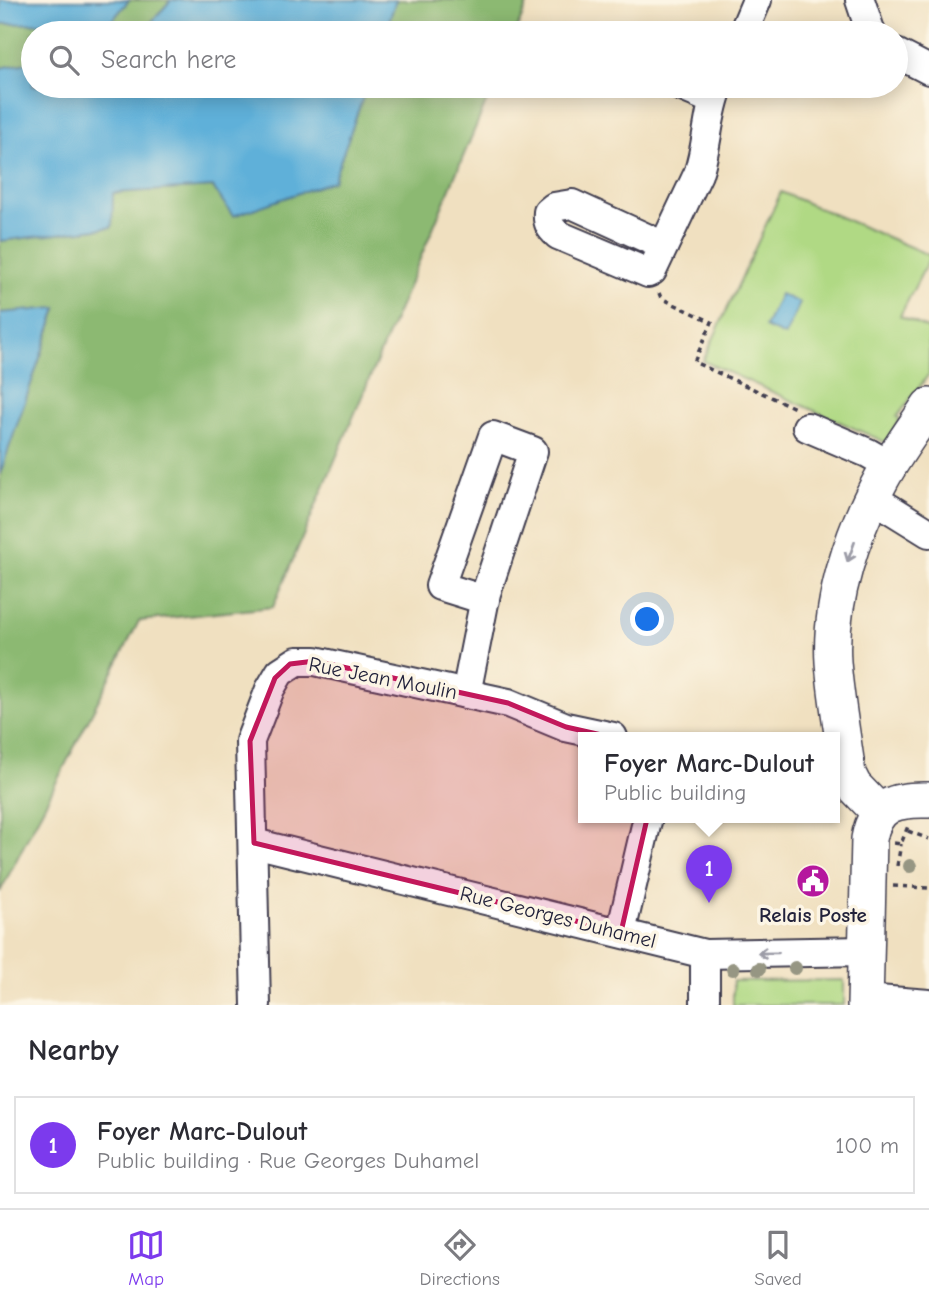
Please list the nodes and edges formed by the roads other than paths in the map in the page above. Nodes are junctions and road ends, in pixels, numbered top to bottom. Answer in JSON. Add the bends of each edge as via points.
{"nodes":[{"id":1,"x":757,"y":0,"type":"edge"},
{"id":2,"x":860,"y":0,"type":"edge"},
{"id":3,"x":748,"y":21,"type":"edge"},
{"id":4,"x":867,"y":21,"type":"edge"},
{"id":5,"x":908,"y":59,"type":"edge"},
{"id":6,"x":929,"y":70,"type":"edge"},
{"id":7,"x":715,"y":98,"type":"edge"},
{"id":8,"x":658,"y":258,"type":"road end"},
{"id":9,"x":929,"y":406,"type":"edge"},
{"id":10,"x":807,"y":427,"type":"road end"},
{"id":11,"x":889,"y":465,"type":"junction"},
{"id":12,"x":871,"y":497,"type":"junction"},
{"id":13,"x":929,"y":533,"type":"edge"},
{"id":14,"x":485,"y":600,"type":"junction"},
{"id":15,"x":466,"y":694,"type":"junction"},
{"id":16,"x":592,"y":732,"type":"edge"},
{"id":17,"x":929,"y":800,"type":"edge"},
{"id":18,"x":893,"y":822,"type":"junction"},
{"id":19,"x":647,"y":823,"type":"edge"},
{"id":20,"x":254,"y":843,"type":"junction"},
{"id":21,"x":621,"y":932,"type":"junction"},
{"id":22,"x":866,"y":951,"type":"junction"},
{"id":23,"x":705,"y":954,"type":"junction"},
{"id":24,"x":865,"y":1002,"type":"edge"},
{"id":25,"x":929,"y":1003,"type":"edge"},
{"id":26,"x":256,"y":1005,"type":"edge"},
{"id":27,"x":705,"y":1005,"type":"edge"}],
"edges":[{"from":1,"to":3,"type":"street"},
{"from":2,"to":4,"type":"street"},
{"from":5,"to":6,"type":"street"},
{"from":7,"to":8,"type":"street","via":[[698,174]]},
{"from":9,"to":11,"type":"main road"},
{"from":10,"to":11,"type":"street"},
{"from":11,"to":12,"type":"main road"},
{"from":12,"to":13,"type":"street"},
{"from":12,"to":18,"type":"main road","one_way":true,"via":[[840,586],[833,660],[848,774],[854,786]]},
{"from":14,"to":14,"type":"street","via":[[533,451],[493,436],[440,586]]},
{"from":14,"to":15,"type":"street"},
{"from":15,"to":16,"type":"street","name":"Rue Jean Moulin","via":[[508,703]]},
{"from":15,"to":20,"type":"street","name":"Rue Jean Moulin","via":[[315,661],[290,664],[272,683],[250,741]]},
{"from":17,"to":18,"type":"main road","via":[[893,803]]},
{"from":18,"to":22,"type":"main road","via":[[872,824]]},
{"from":19,"to":21,"type":"street"},
{"from":20,"to":21,"type":"street","name":"Rue Georges Duhamel"},
{"from":20,"to":26,"type":"street","name":"Rue Jean Moulin"},
{"from":21,"to":23,"type":"street","name":"Rue Georges Duhamel"},
{"from":22,"to":23,"type":"street","name":"Rue Georges Duhamel","one_way":true},
{"from":22,"to":24,"type":"main road"},
{"from":23,"to":27,"type":"street"},
{"from":24,"to":25,"type":"street"}]}
